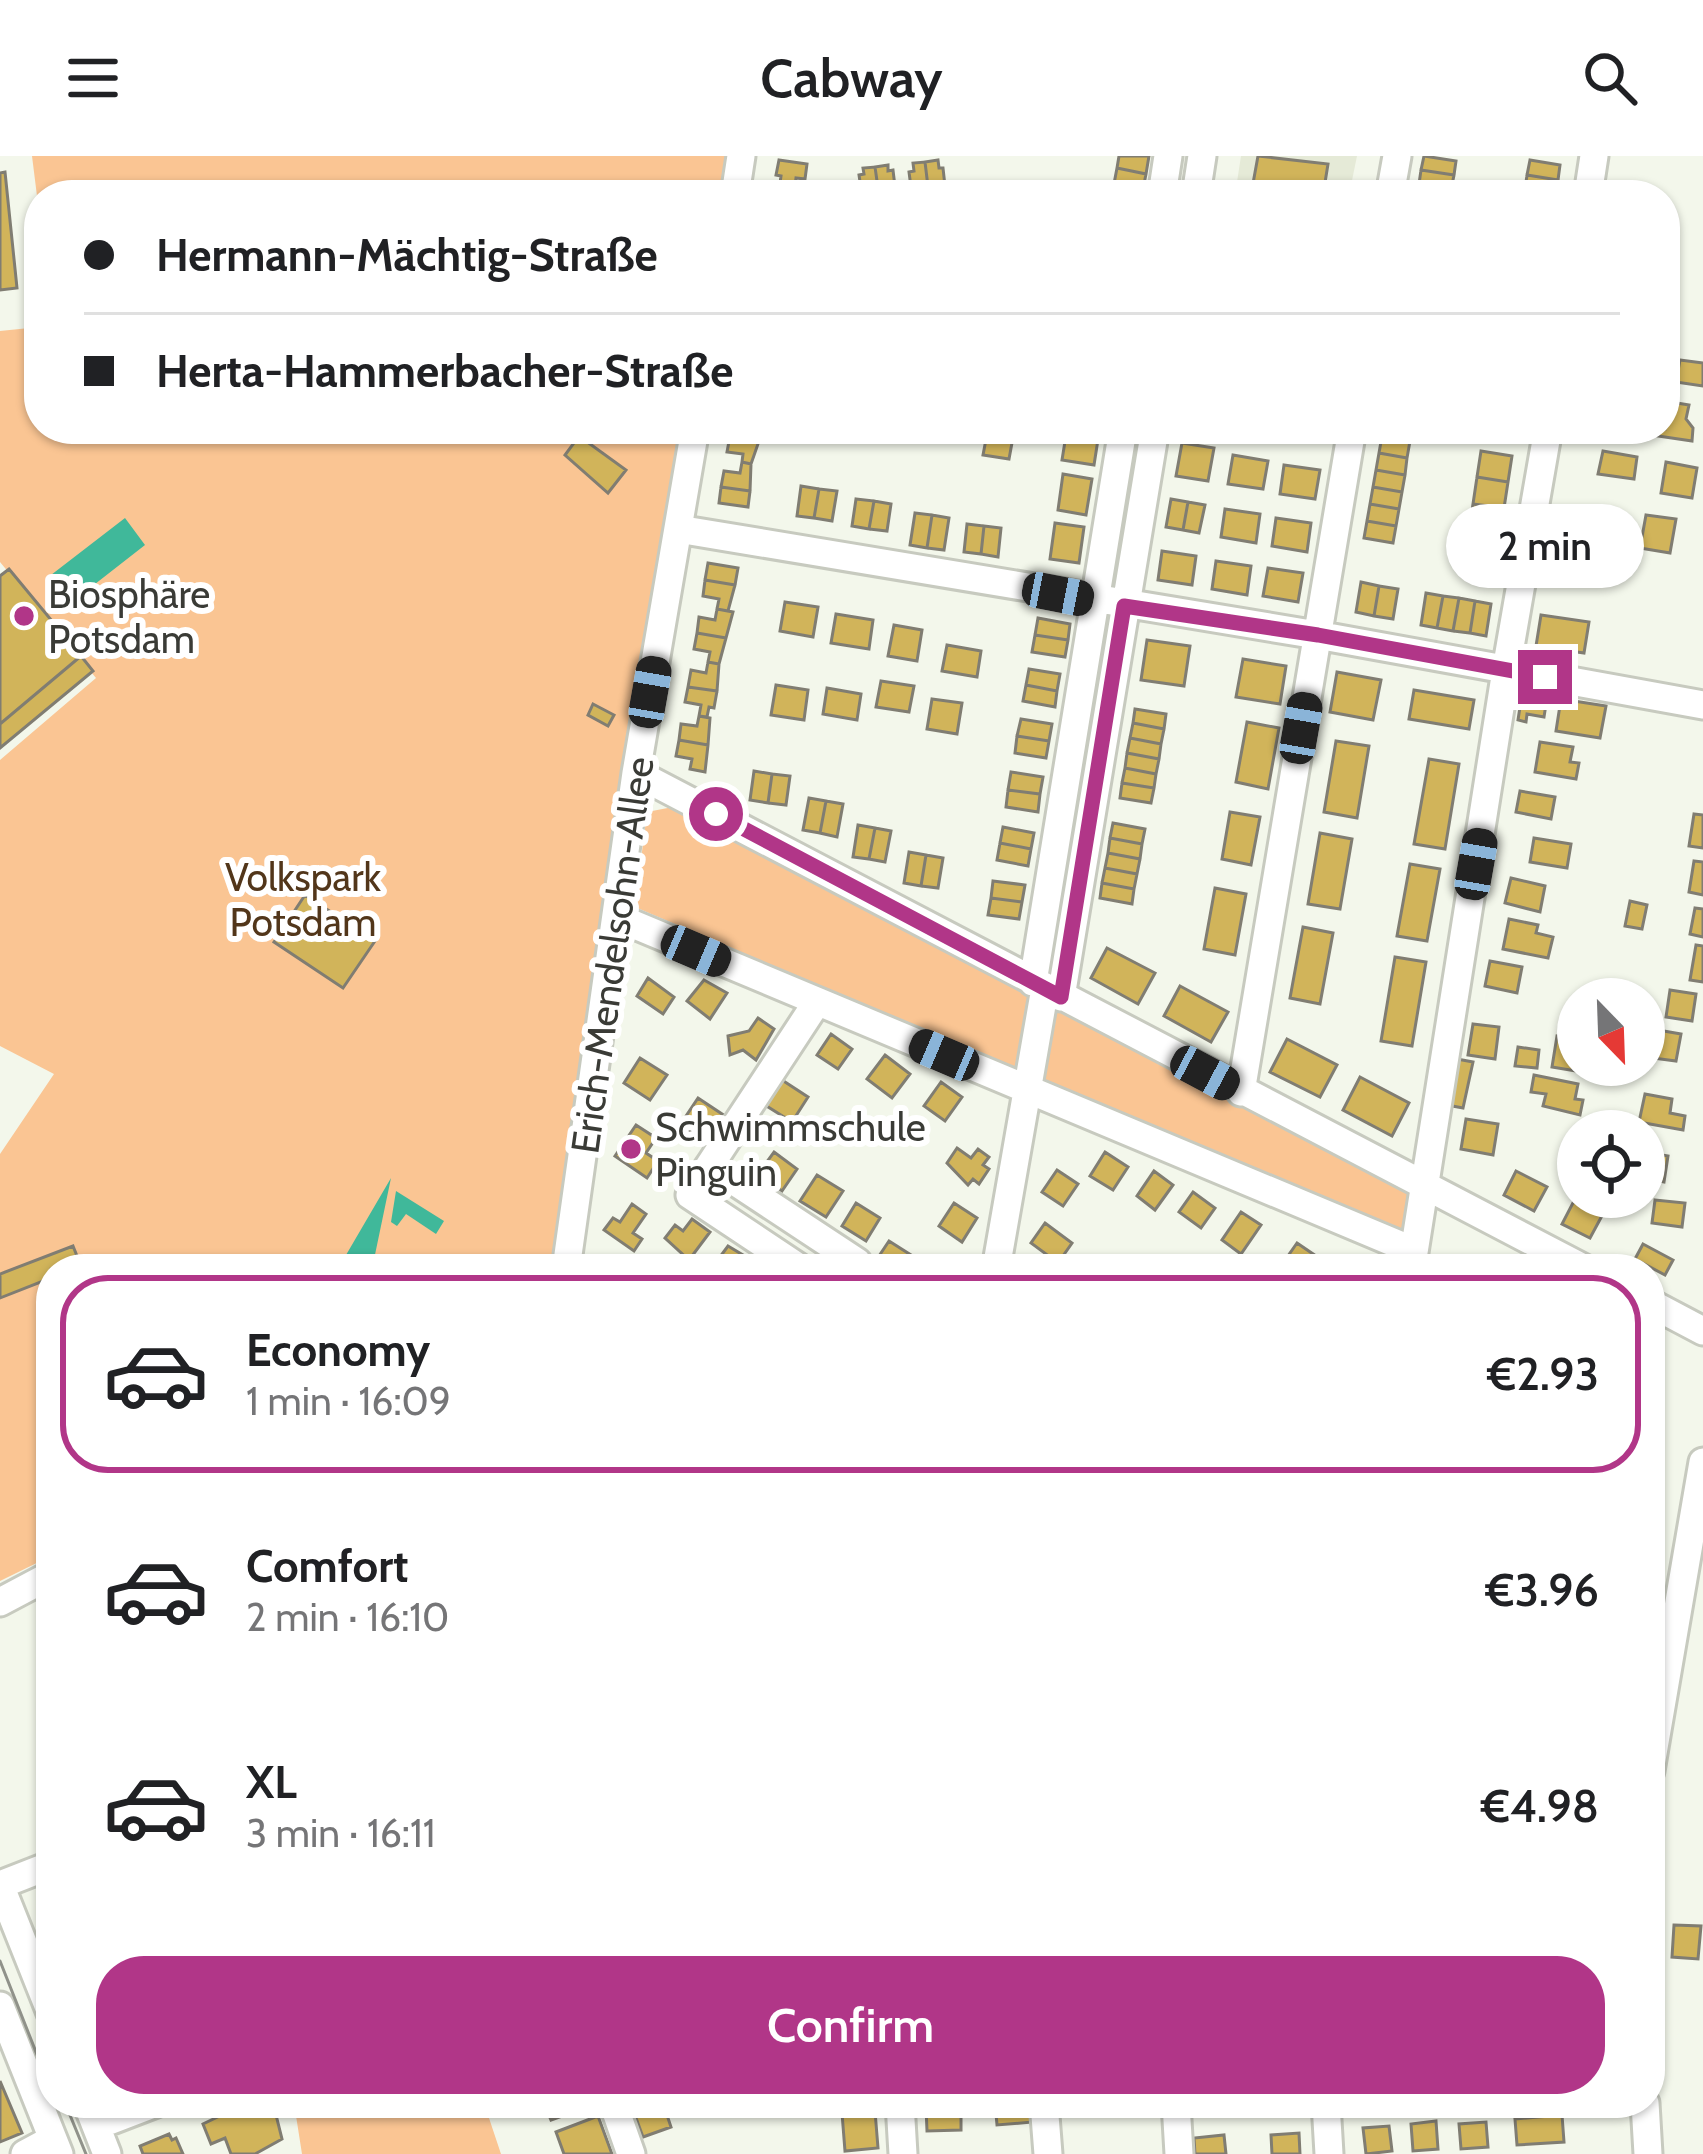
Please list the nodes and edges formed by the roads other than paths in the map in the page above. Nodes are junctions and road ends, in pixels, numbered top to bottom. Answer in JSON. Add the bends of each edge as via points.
{"nodes":[{"id":1,"x":692,"y":444,"type":"edge"},
{"id":2,"x":1122,"y":444,"type":"edge"},
{"id":3,"x":1152,"y":444,"type":"edge"},
{"id":4,"x":1350,"y":444,"type":"edge"},
{"id":5,"x":1545,"y":444,"type":"edge"},
{"id":6,"x":678,"y":529,"type":"junction"},
{"id":7,"x":1096,"y":601,"type":"junction"},
{"id":8,"x":1124,"y":606,"type":"junction"},
{"id":9,"x":1318,"y":635,"type":"junction"},
{"id":10,"x":1506,"y":670,"type":"junction"},
{"id":11,"x":1703,"y":705,"type":"edge"},
{"id":12,"x":636,"y":773,"type":"junction"},
{"id":13,"x":616,"y":917,"type":"junction"},
{"id":14,"x":1046,"y":989,"type":"junction"},
{"id":15,"x":817,"y":1002,"type":"junction"},
{"id":16,"x":1029,"y":1091,"type":"junction"},
{"id":17,"x":1241,"y":1092,"type":"junction"},
{"id":18,"x":710,"y":1165,"type":"junction"},
{"id":19,"x":1424,"y":1185,"type":"junction"},
{"id":20,"x":568,"y":1254,"type":"edge"},
{"id":21,"x":778,"y":1254,"type":"edge"},
{"id":22,"x":845,"y":1254,"type":"edge"},
{"id":23,"x":999,"y":1254,"type":"edge"},
{"id":24,"x":1399,"y":1254,"type":"edge"},
{"id":25,"x":1414,"y":1254,"type":"edge"},
{"id":26,"x":1556,"y":1254,"type":"edge"},
{"id":27,"x":1665,"y":1311,"type":"edge"},
{"id":28,"x":1703,"y":1331,"type":"edge"},
{"id":29,"x":1703,"y":1462,"type":"edge"},
{"id":30,"x":36,"y":1584,"type":"edge"},
{"id":31,"x":0,"y":1602,"type":"edge"},
{"id":32,"x":1665,"y":1670,"type":"edge"},
{"id":33,"x":36,"y":1871,"type":"edge"},
{"id":34,"x":0,"y":1885,"type":"edge"},
{"id":35,"x":36,"y":1975,"type":"edge"},
{"id":36,"x":0,"y":2006,"type":"edge"},
{"id":37,"x":36,"y":2097,"type":"edge"},
{"id":38,"x":44,"y":2118,"type":"edge"},
{"id":39,"x":93,"y":2118,"type":"edge"},
{"id":40,"x":618,"y":2118,"type":"edge"},
{"id":41,"x":901,"y":2118,"type":"edge"},
{"id":42,"x":1045,"y":2118,"type":"edge"},
{"id":43,"x":1177,"y":2118,"type":"edge"},
{"id":44,"x":1327,"y":2118,"type":"edge"},
{"id":45,"x":1646,"y":2118,"type":"edge"},
{"id":46,"x":56,"y":2147,"type":"edge"},
{"id":47,"x":25,"y":2154,"type":"edge"},
{"id":48,"x":107,"y":2154,"type":"edge"},
{"id":49,"x":631,"y":2154,"type":"edge"},
{"id":50,"x":903,"y":2154,"type":"edge"},
{"id":51,"x":1048,"y":2154,"type":"edge"},
{"id":52,"x":1179,"y":2154,"type":"edge"},
{"id":53,"x":1329,"y":2154,"type":"edge"},
{"id":54,"x":1648,"y":2154,"type":"edge"}],
"edges":[{"from":1,"to":6,"type":"street","name":"Erich-Mendelsohn-Allee"},
{"from":2,"to":7,"type":"street"},
{"from":3,"to":8,"type":"street"},
{"from":4,"to":9,"type":"street"},
{"from":5,"to":10,"type":"street"},
{"from":6,"to":7,"type":"street"},
{"from":6,"to":12,"type":"street","name":"Erich-Mendelsohn-Allee"},
{"from":7,"to":8,"type":"street"},
{"from":7,"to":14,"type":"street"},
{"from":8,"to":9,"type":"street"},
{"from":8,"to":14,"type":"street"},
{"from":9,"to":10,"type":"street"},
{"from":9,"to":17,"type":"street"},
{"from":10,"to":11,"type":"street"},
{"from":10,"to":19,"type":"street"},
{"from":12,"to":13,"type":"street","name":"Erich-Mendelsohn-Allee"},
{"from":12,"to":14,"type":"street"},
{"from":13,"to":15,"type":"street"},
{"from":13,"to":20,"type":"street","name":"Erich-Mendelsohn-Allee"},
{"from":14,"to":16,"type":"street"},
{"from":14,"to":17,"type":"street"},
{"from":15,"to":16,"type":"street"},
{"from":15,"to":18,"type":"street"},
{"from":16,"to":23,"type":"street"},
{"from":16,"to":24,"type":"street"},
{"from":17,"to":19,"type":"street"},
{"from":18,"to":21,"type":"street","via":[[690,1195]]},
{"from":18,"to":22,"type":"street"},
{"from":19,"to":25,"type":"street"},
{"from":19,"to":26,"type":"street"},
{"from":27,"to":28,"type":"street"},
{"from":29,"to":32,"type":"street"},
{"from":30,"to":31,"type":"street"},
{"from":33,"to":34,"type":"street"},
{"from":34,"to":35,"type":"street"},
{"from":36,"to":37,"type":"street"},
{"from":38,"to":46,"type":"street"},
{"from":39,"to":48,"type":"street"},
{"from":40,"to":49,"type":"street"},
{"from":41,"to":50,"type":"street"},
{"from":42,"to":51,"type":"street"},
{"from":43,"to":52,"type":"street"},
{"from":44,"to":53,"type":"street"},
{"from":45,"to":54,"type":"street"},
{"from":46,"to":47,"type":"street"}]}
